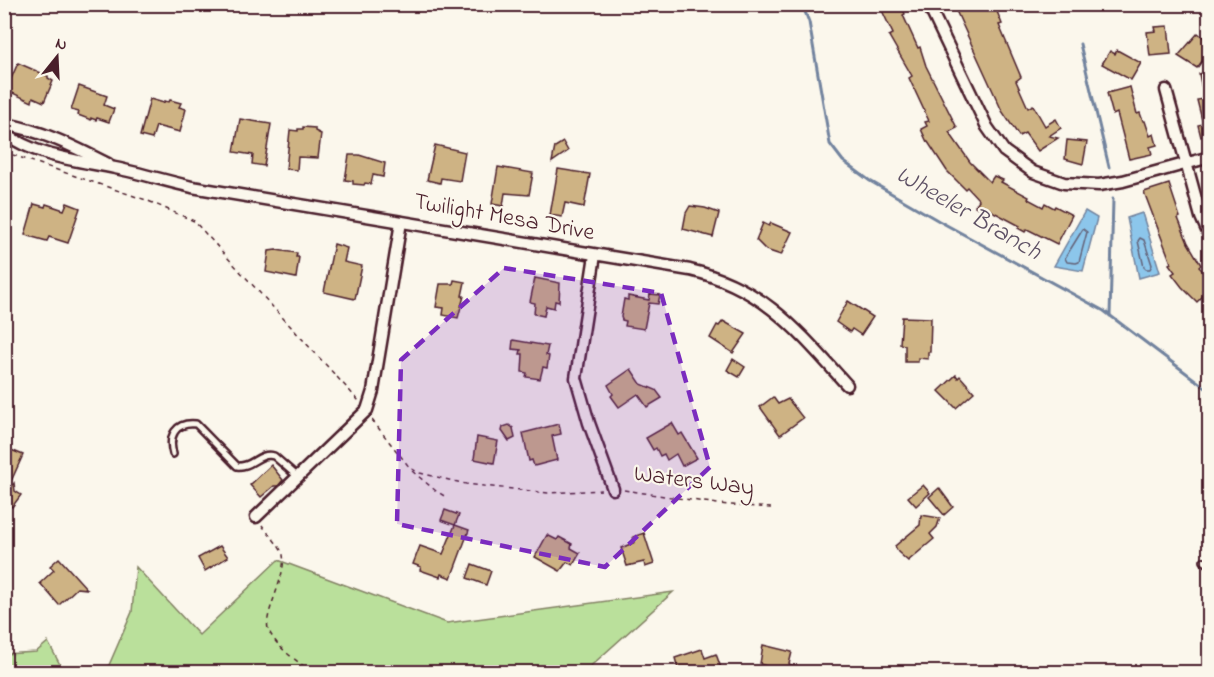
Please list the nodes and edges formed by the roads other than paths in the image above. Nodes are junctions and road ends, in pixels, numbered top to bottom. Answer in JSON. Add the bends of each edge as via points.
{"nodes":[{"id":1,"x":927,"y":4,"type":"edge"},
{"id":2,"x":1166,"y":90,"type":"dead end"},
{"id":3,"x":4,"y":124,"type":"edge"},
{"id":4,"x":4,"y":133,"type":"edge"},
{"id":5,"x":1209,"y":157,"type":"edge"},
{"id":6,"x":1186,"y":164,"type":"junction"},
{"id":7,"x":116,"y":168,"type":"junction"},
{"id":8,"x":401,"y":222,"type":"junction"},
{"id":9,"x":1209,"y":237,"type":"edge"},
{"id":10,"x":595,"y":255,"type":"junction"},
{"id":11,"x":847,"y":385,"type":"dead end"},
{"id":12,"x":173,"y":454,"type":"dead end"},
{"id":13,"x":298,"y":477,"type":"junction"},
{"id":14,"x":614,"y":489,"type":"road end"},
{"id":15,"x":256,"y":517,"type":"road end"},
{"id":16,"x":1204,"y":561,"type":"dead end"},
{"id":17,"x":1209,"y":565,"type":"edge"}],
"edges":[{"from":1,"to":6,"type":"street","via":[[987,127],[997,143],[1021,165],[1055,181],[1088,186]]},
{"from":2,"to":6,"type":"street"},
{"from":3,"to":7,"type":"street","name":"Twilight Mesa Drive","via":[[73,146]]},
{"from":4,"to":7,"type":"street","name":"Twilight Mesa Drive","via":[[20,144],[64,160]]},
{"from":5,"to":6,"type":"street"},
{"from":6,"to":9,"type":"street"},
{"from":7,"to":8,"type":"street","name":"Twilight Mesa Drive","via":[[192,187]]},
{"from":8,"to":10,"type":"street","name":"Twilight Mesa Drive"},
{"from":8,"to":13,"type":"street","via":[[367,410]]},
{"from":10,"to":11,"type":"street","name":"Twilight Mesa Drive","via":[[702,273],[730,282],[779,313]]},
{"from":10,"to":14,"type":"street","via":[[576,378]]},
{"from":12,"to":13,"type":"lane","via":[[170,442],[176,429],[196,424],[237,466],[270,455]]},
{"from":13,"to":15,"type":"street"},
{"from":16,"to":17,"type":"lane"}]}
